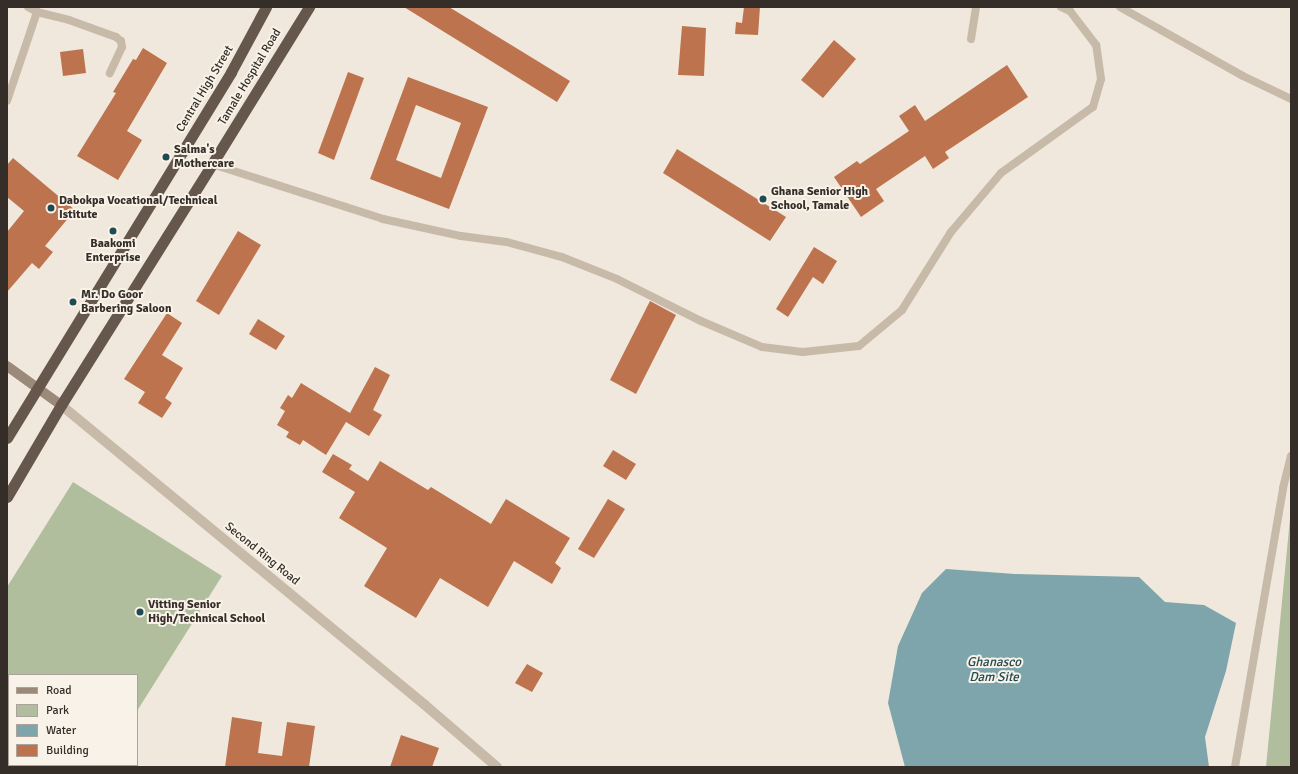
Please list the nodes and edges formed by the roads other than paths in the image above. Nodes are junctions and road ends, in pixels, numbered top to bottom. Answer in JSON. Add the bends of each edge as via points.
{"nodes":[{"id":1,"x":28,"y":7,"type":"edge"},
{"id":2,"x":266,"y":7,"type":"edge"},
{"id":3,"x":309,"y":7,"type":"edge"},
{"id":4,"x":976,"y":7,"type":"edge"},
{"id":5,"x":1061,"y":7,"type":"edge"},
{"id":6,"x":1120,"y":7,"type":"edge"},
{"id":7,"x":37,"y":12,"type":"junction"},
{"id":8,"x":971,"y":39,"type":"dead end"},
{"id":9,"x":110,"y":73,"type":"dead end"},
{"id":10,"x":1291,"y":99,"type":"edge"},
{"id":11,"x":7,"y":101,"type":"edge"},
{"id":12,"x":212,"y":164,"type":"junction"},
{"id":13,"x":7,"y":366,"type":"edge"},
{"id":14,"x":39,"y":388,"type":"junction"},
{"id":15,"x":61,"y":405,"type":"junction"},
{"id":16,"x":7,"y":438,"type":"edge"},
{"id":17,"x":1291,"y":456,"type":"edge"},
{"id":18,"x":7,"y":497,"type":"edge"},
{"id":19,"x":496,"y":767,"type":"edge"},
{"id":20,"x":1236,"y":767,"type":"edge"}],
"edges":[{"from":1,"to":7,"type":"lane"},
{"from":2,"to":14,"type":"highway","name":"Central High Street","via":[[232,72]]},
{"from":3,"to":12,"type":"highway","name":"Tamale Hospital Road"},
{"from":4,"to":8,"type":"lane"},
{"from":5,"to":12,"type":"lane","via":[[1070,11],[1096,45],[1101,79],[1093,107],[1001,173],[951,232],[902,310],[859,346],[803,352],[762,347],[701,321],[617,279],[562,257],[507,242],[461,236],[383,218]]},
{"from":6,"to":10,"type":"lane","via":[[1243,76]]},
{"from":7,"to":9,"type":"lane","via":[[68,20],[121,41],[122,47]]},
{"from":7,"to":11,"type":"lane"},
{"from":12,"to":15,"type":"highway","name":"Tamale Hospital Road"},
{"from":13,"to":14,"type":"main road","name":"Second Ring Road"},
{"from":14,"to":15,"type":"main road","name":"Second Ring Road"},
{"from":14,"to":16,"type":"highway","name":"Central High Street"},
{"from":15,"to":18,"type":"highway","name":"Tamale Hospital Road"},
{"from":15,"to":19,"type":"street","name":"Second Ring Road","via":[[425,705]]},
{"from":17,"to":20,"type":"lane"}]}
